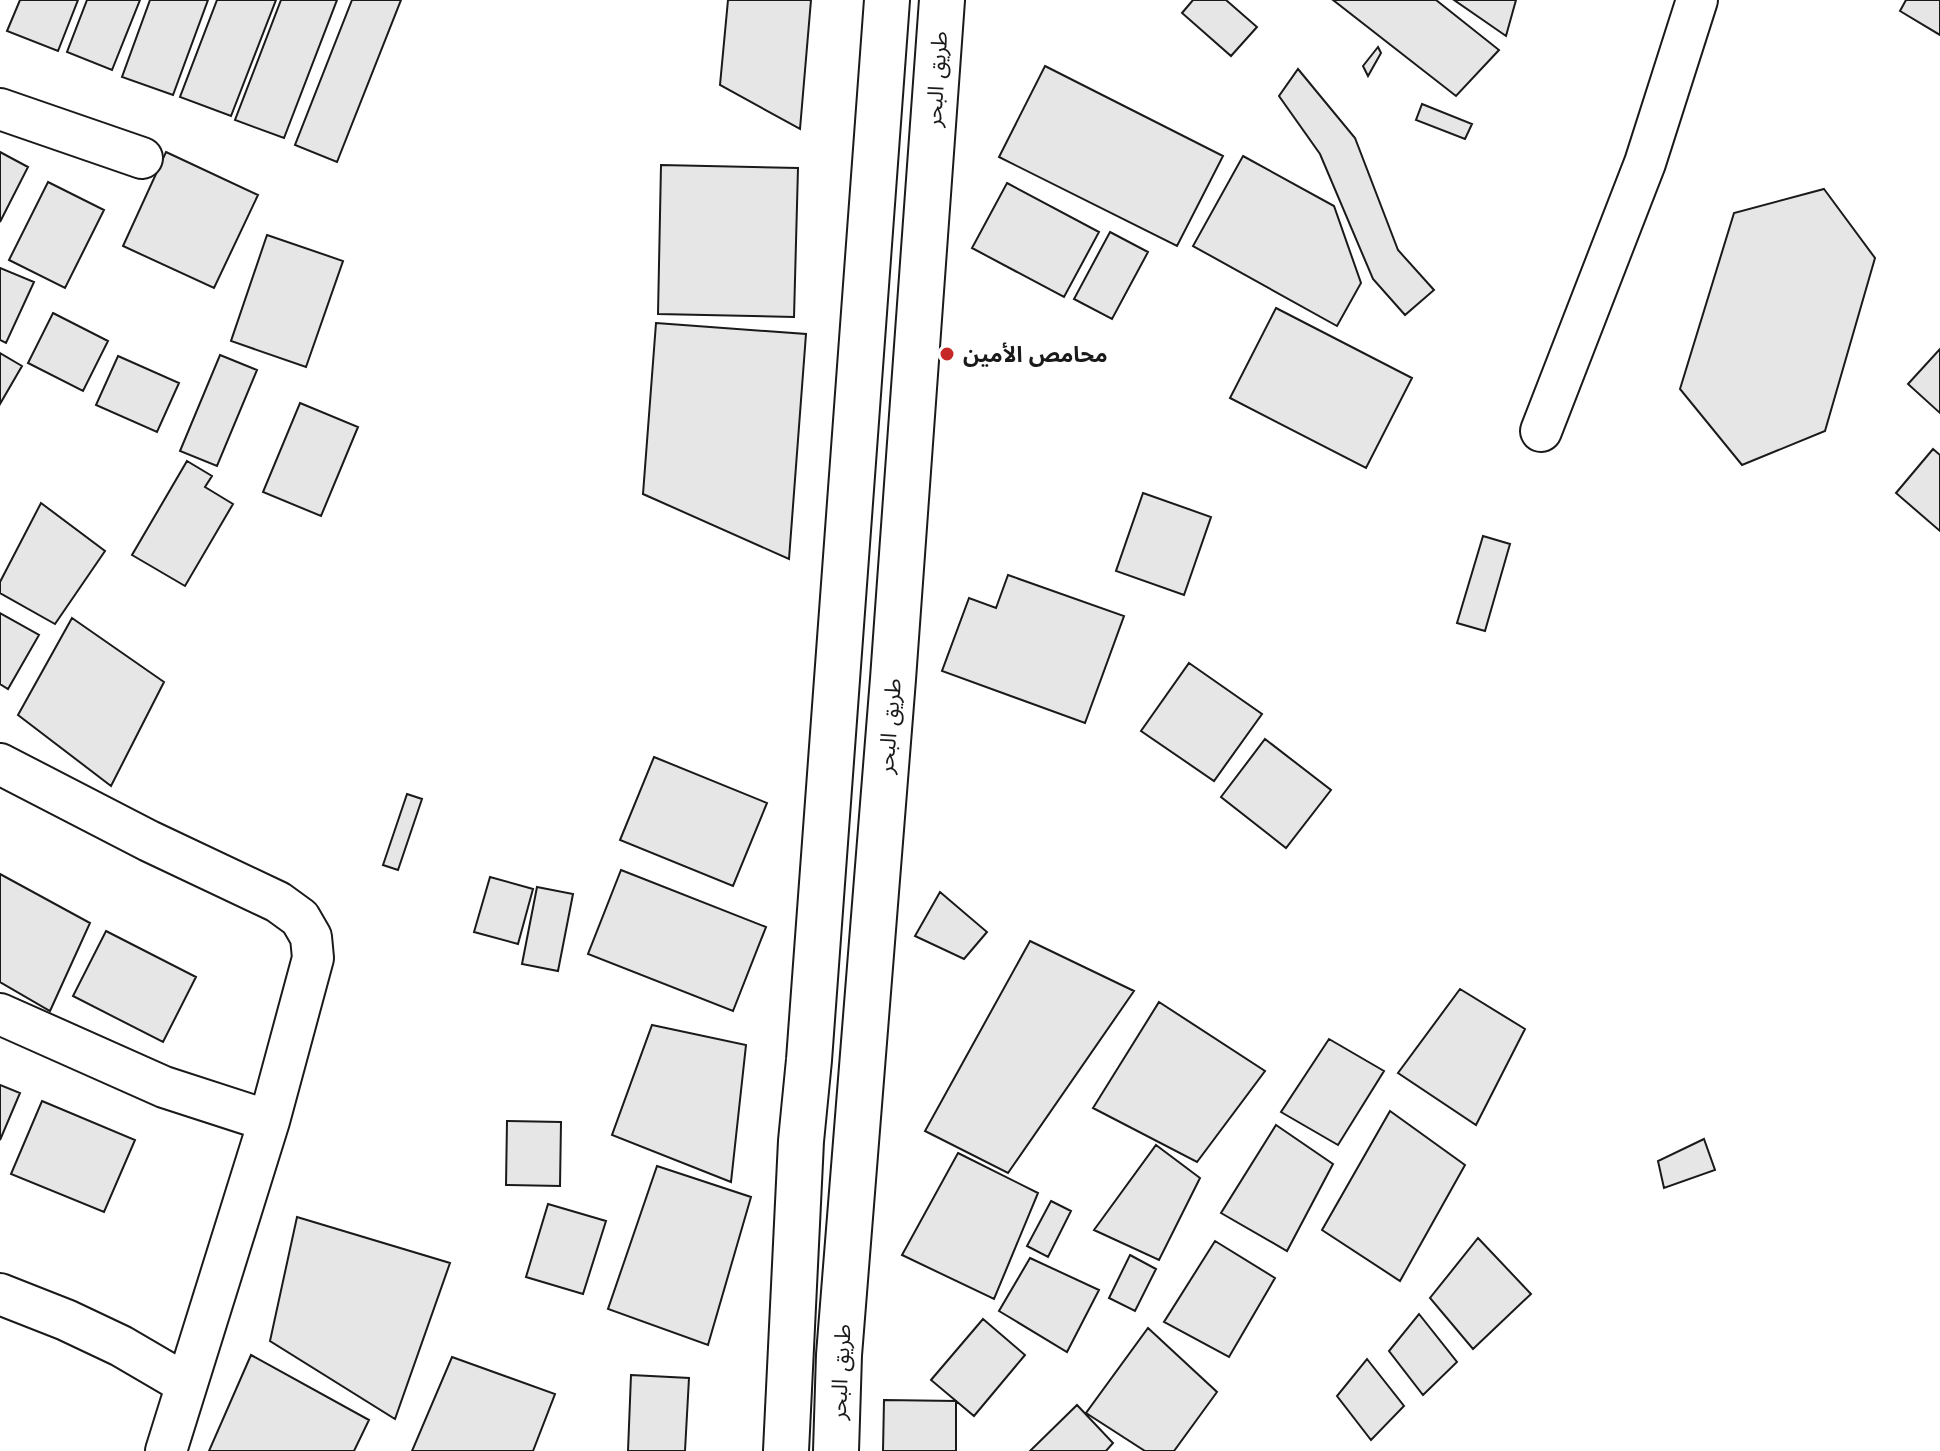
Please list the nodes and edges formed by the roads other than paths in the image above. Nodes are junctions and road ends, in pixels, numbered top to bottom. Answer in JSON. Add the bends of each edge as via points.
{"nodes":[{"id":1,"x":887,"y":0,"type":"edge"},
{"id":2,"x":942,"y":0,"type":"edge"},
{"id":3,"x":1697,"y":0,"type":"edge"},
{"id":4,"x":0,"y":109,"type":"edge"},
{"id":5,"x":142,"y":158,"type":"dead end"},
{"id":6,"x":1541,"y":431,"type":"dead end"},
{"id":7,"x":0,"y":764,"type":"edge"},
{"id":8,"x":0,"y":1014,"type":"edge"},
{"id":9,"x":863,"y":1052,"type":"junction"},
{"id":10,"x":809,"y":1060,"type":"junction"},
{"id":11,"x":269,"y":1121,"type":"junction"},
{"id":12,"x":0,"y":1294,"type":"edge"},
{"id":13,"x":186,"y":1384,"type":"junction"},
{"id":14,"x":166,"y":1451,"type":"edge"},
{"id":15,"x":786,"y":1451,"type":"edge"},
{"id":16,"x":836,"y":1451,"type":"edge"}],
"edges":[{"from":1,"to":10,"type":"highway"},
{"from":2,"to":9,"type":"highway","name":"طريق البحر"},
{"from":3,"to":6,"type":"street","via":[[1645,163]]},
{"from":4,"to":5,"type":"street"},
{"from":7,"to":11,"type":"street","via":[[278,902],[300,918],[311,937],[313,958]]},
{"from":8,"to":11,"type":"street","via":[[164,1087]]},
{"from":9,"to":10,"type":"highway"},
{"from":9,"to":16,"type":"highway","name":"طريق البحر"},
{"from":10,"to":15,"type":"highway"},
{"from":11,"to":13,"type":"street"},
{"from":12,"to":13,"type":"street","via":[[121,1346]]},
{"from":13,"to":14,"type":"street"}]}
